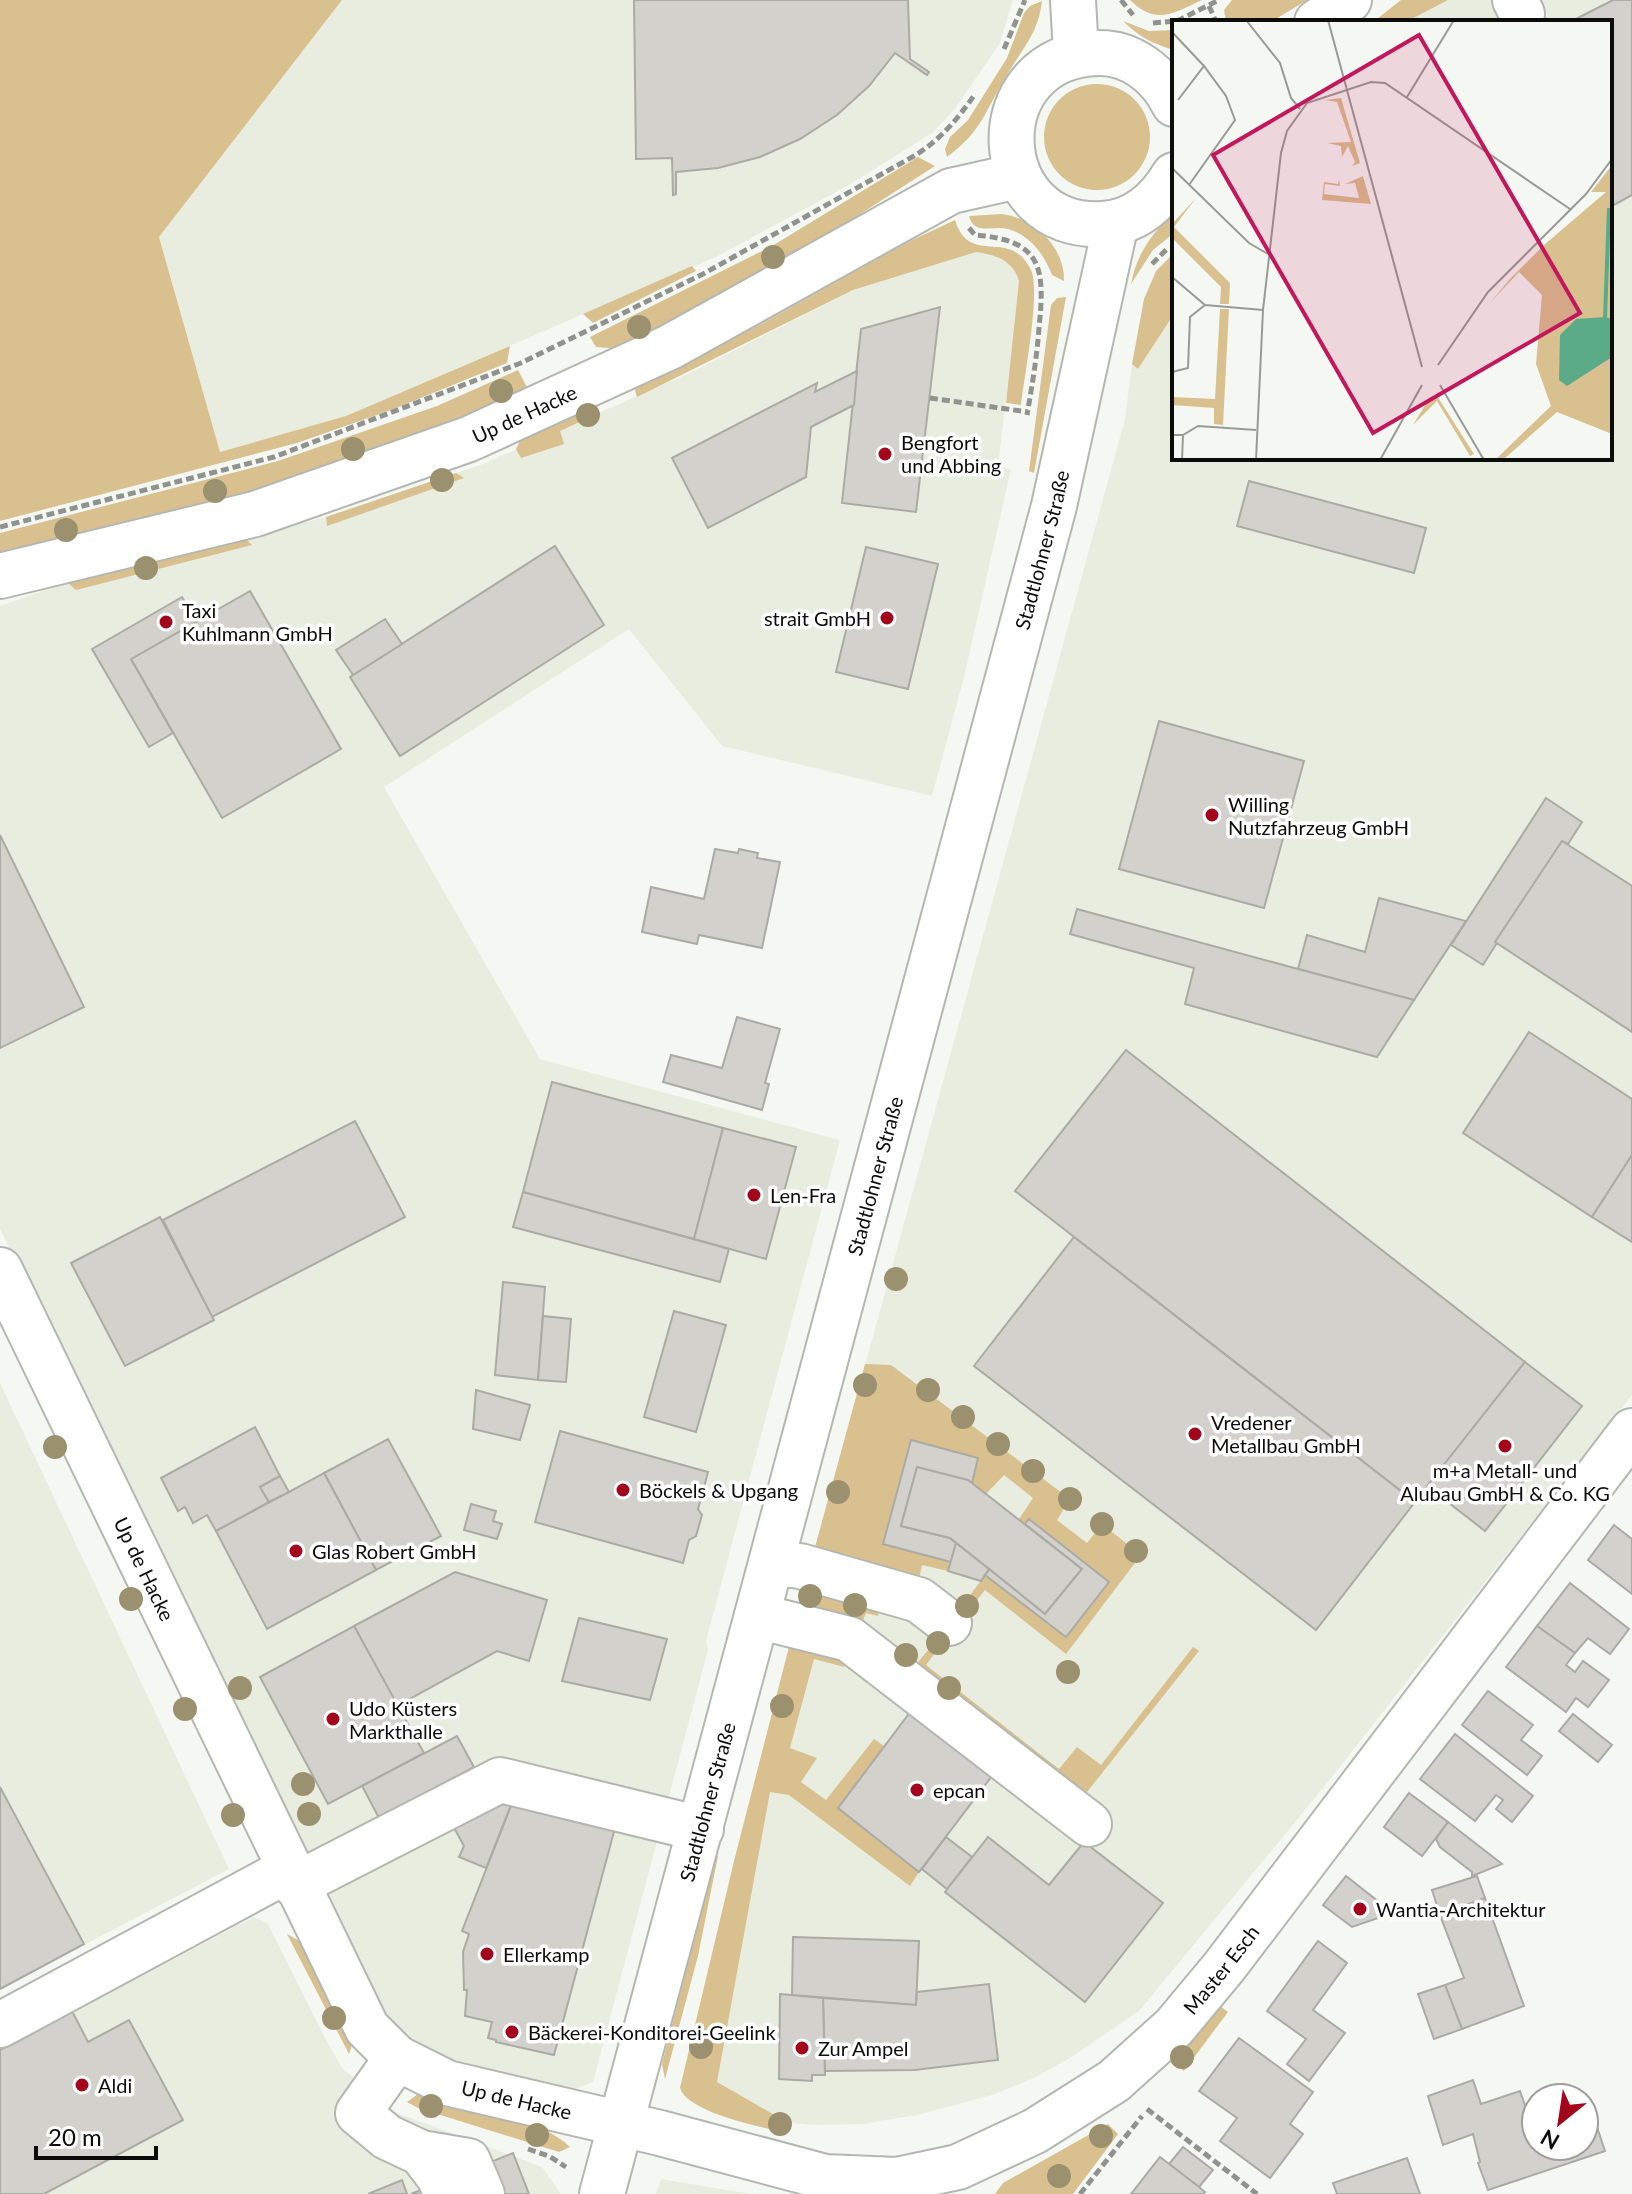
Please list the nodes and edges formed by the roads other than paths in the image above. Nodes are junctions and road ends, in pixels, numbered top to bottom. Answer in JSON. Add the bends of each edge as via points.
{"nodes":[{"id":1,"x":1073,"y":0,"type":"edge"},
{"id":2,"x":1349,"y":0,"type":"edge"},
{"id":3,"x":1320,"y":20,"type":"edge"},
{"id":4,"x":1076,"y":54,"type":"junction"},
{"id":5,"x":1172,"y":100,"type":"edge"},
{"id":6,"x":1018,"y":176,"type":"junction"},
{"id":7,"x":1172,"y":178,"type":"edge"},
{"id":8,"x":1116,"y":223,"type":"junction"},
{"id":9,"x":0,"y":576,"type":"edge"},
{"id":10,"x":0,"y":1270,"type":"edge"},
{"id":11,"x":1632,"y":1431,"type":"edge"},
{"id":12,"x":772,"y":1563,"type":"junction"},
{"id":13,"x":757,"y":1616,"type":"junction"},
{"id":14,"x":949,"y":1623,"type":"dead end"},
{"id":15,"x":1089,"y":1824,"type":"dead end"},
{"id":16,"x":701,"y":1829,"type":"junction"},
{"id":17,"x":292,"y":1877,"type":"junction"},
{"id":18,"x":0,"y":2025,"type":"edge"},
{"id":19,"x":397,"y":2058,"type":"junction"},
{"id":20,"x":621,"y":2125,"type":"junction"},
{"id":21,"x":421,"y":2153,"type":"junction"},
{"id":22,"x":961,"y":2181,"type":"edge"},
{"id":23,"x":446,"y":2194,"type":"edge"},
{"id":24,"x":482,"y":2194,"type":"edge"},
{"id":25,"x":602,"y":2194,"type":"edge"}],
"edges":[{"from":1,"to":4,"type":"street"},
{"from":2,"to":3,"type":"street"},
{"from":4,"to":5,"type":"street","via":[[1109,53],[1141,64],[1166,86]]},
{"from":4,"to":6,"type":"street","via":[[1047,67],[1025,88],[1012,116],[1010,146]]},
{"from":6,"to":8,"type":"street","via":[[1035,200],[1058,217],[1087,225]]},
{"from":6,"to":9,"type":"street","name":"Up de Hacke","via":[[951,191],[670,347],[469,439],[255,514]]},
{"from":7,"to":8,"type":"street","via":[[1142,212]]},
{"from":8,"to":12,"type":"street","name":"Stadtlohner Straße","via":[[1054,506]]},
{"from":10,"to":17,"type":"street","name":"Up de Hacke"},
{"from":11,"to":22,"type":"street","name":"Master Esch","via":[[1174,2027],[1114,2081]]},
{"from":12,"to":13,"type":"street","name":"Stadtlohner Straße"},
{"from":12,"to":14,"type":"street","via":[[919,1600]]},
{"from":13,"to":15,"type":"street","via":[[849,1639]]},
{"from":13,"to":16,"type":"street","name":"Stadtlohner Straße"},
{"from":16,"to":17,"type":"street","via":[[500,1780]]},
{"from":16,"to":20,"type":"street","name":"Stadtlohner Straße"},
{"from":17,"to":18,"type":"street"},
{"from":17,"to":19,"type":"street","name":"Up de Hacke","via":[[367,2028]]},
{"from":19,"to":20,"type":"street","name":"Up de Hacke","via":[[447,2083]]},
{"from":19,"to":21,"type":"street","via":[[358,2113],[387,2137]]},
{"from":20,"to":22,"type":"street","name":"Master Esch","via":[[825,2177]]},
{"from":20,"to":25,"type":"street","name":"Stadtlohner Straße"},
{"from":21,"to":23,"type":"street"},
{"from":21,"to":24,"type":"street","via":[[468,2161]]}]}
